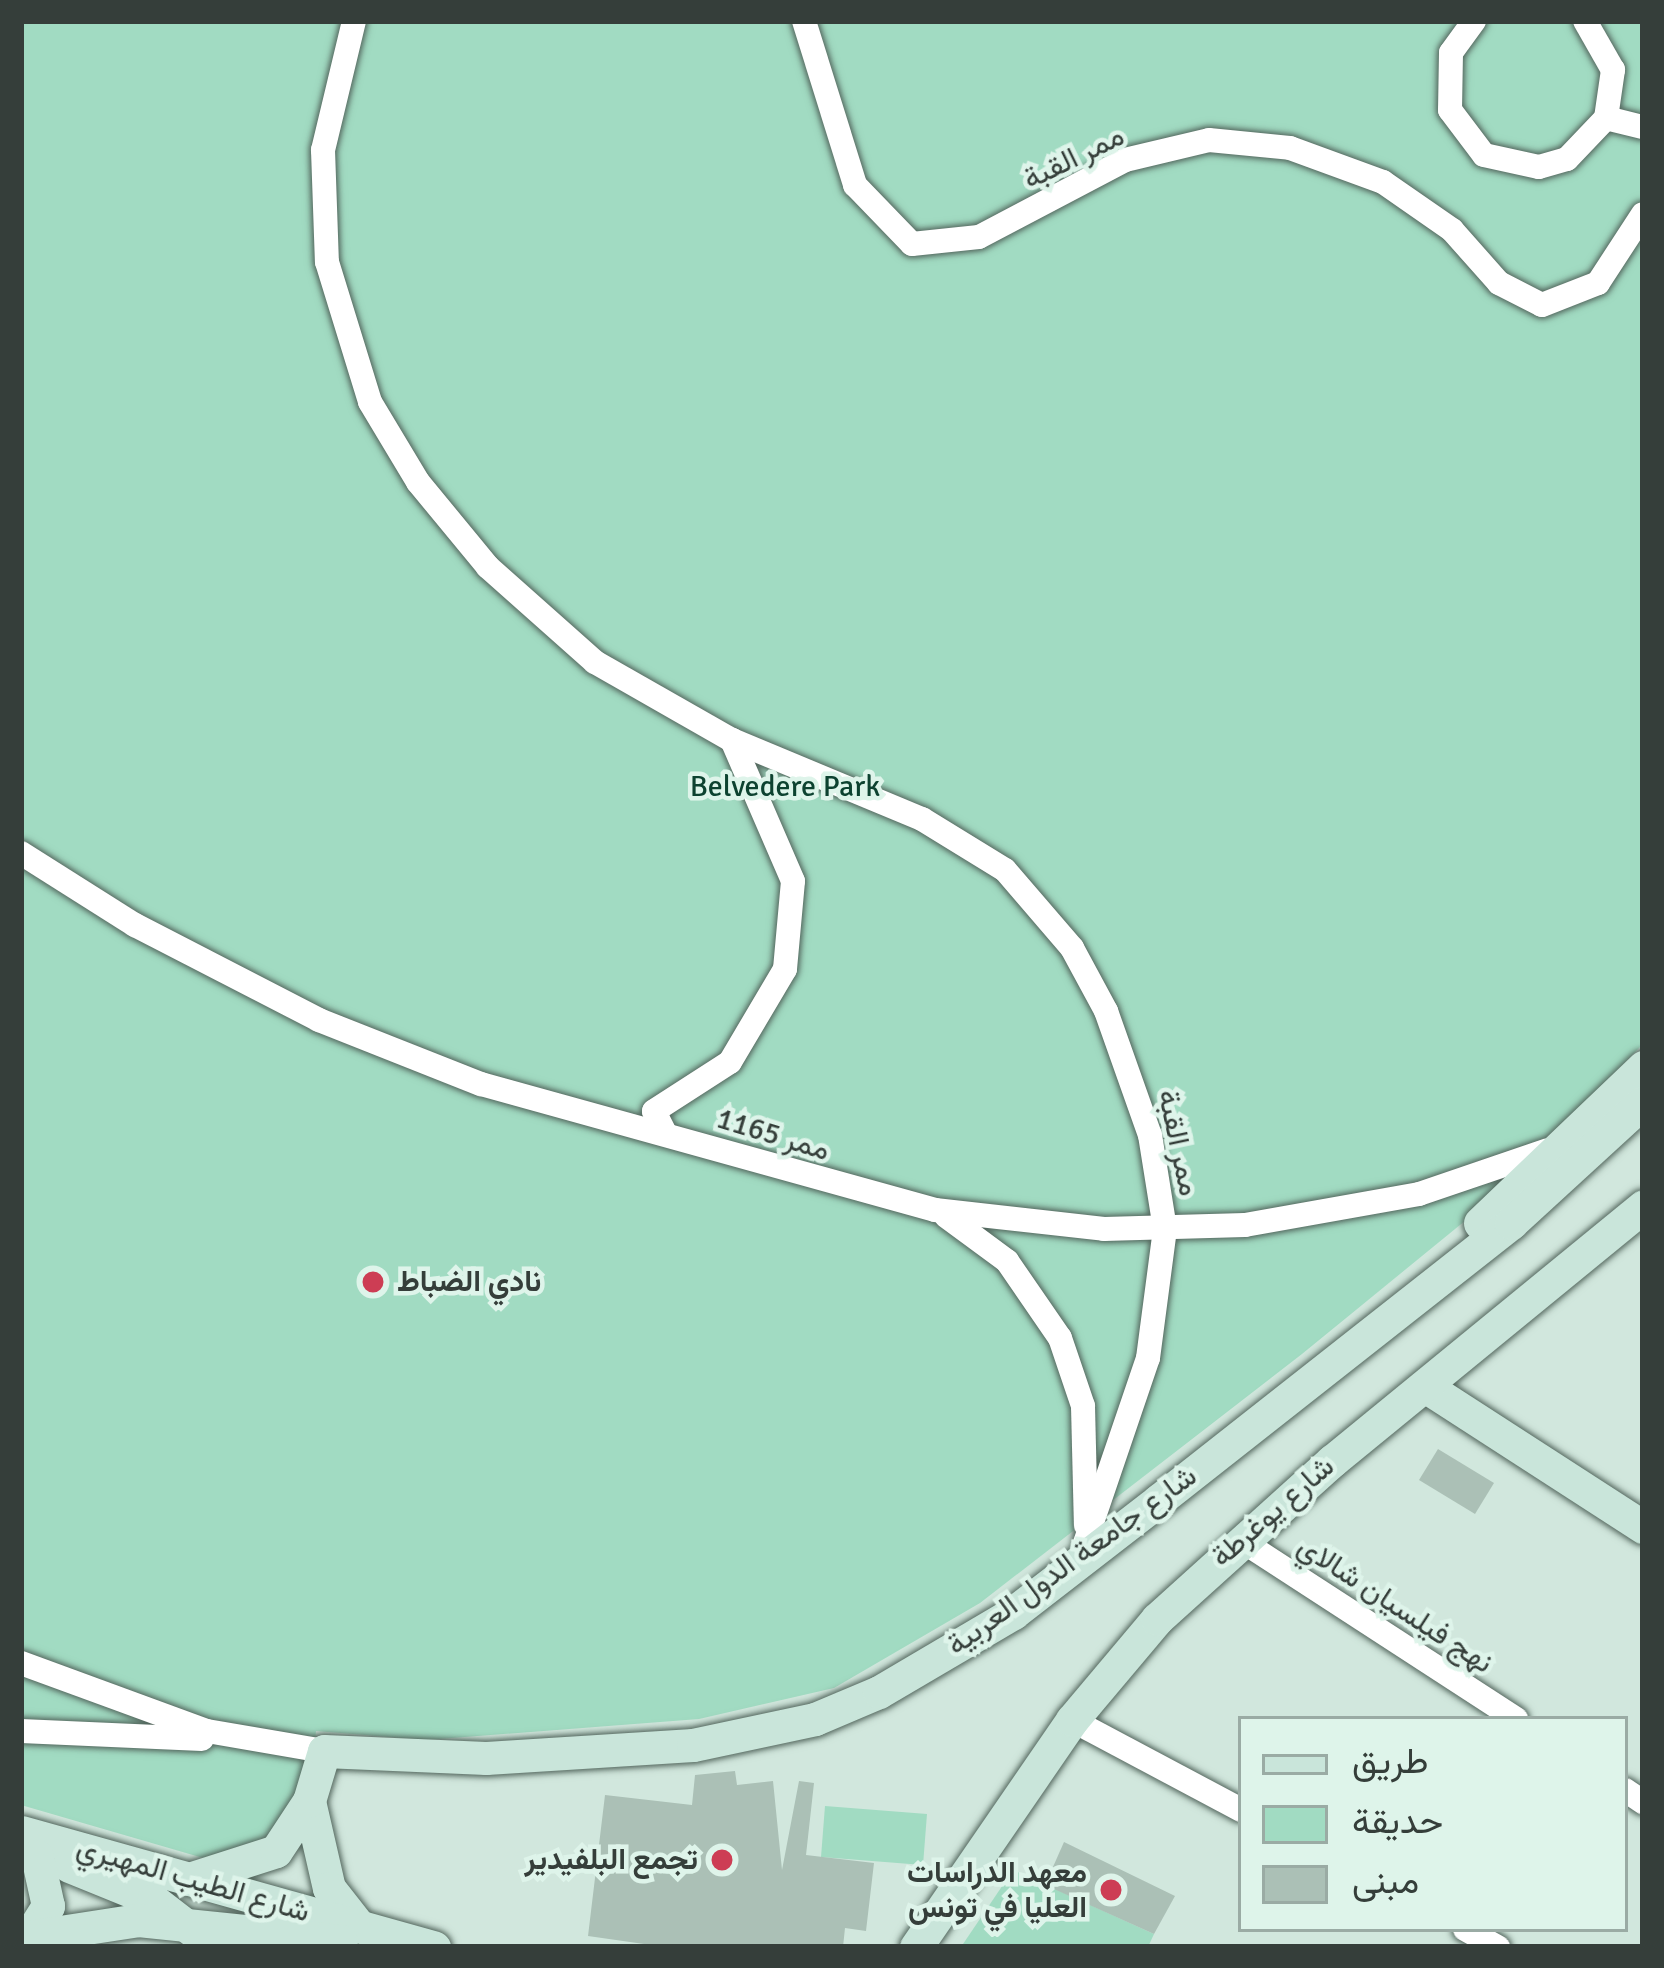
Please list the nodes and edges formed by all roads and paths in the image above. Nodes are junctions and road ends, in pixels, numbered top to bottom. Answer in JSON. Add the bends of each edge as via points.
{"nodes":[{"id":1,"x":355,"y":21,"type":"edge"},
{"id":2,"x":804,"y":21,"type":"edge"},
{"id":3,"x":815,"y":21,"type":"edge"},
{"id":4,"x":1474,"y":21,"type":"edge"},
{"id":5,"x":1585,"y":21,"type":"edge"},
{"id":6,"x":816,"y":50,"type":"junction"},
{"id":7,"x":1606,"y":118,"type":"junction"},
{"id":8,"x":1643,"y":127,"type":"edge"},
{"id":9,"x":1643,"y":214,"type":"edge"},
{"id":10,"x":732,"y":740,"type":"junction"},
{"id":11,"x":23,"y":856,"type":"edge"},
{"id":12,"x":1643,"y":1066,"type":"edge"},
{"id":13,"x":1643,"y":1102,"type":"edge"},
{"id":14,"x":664,"y":1131,"type":"junction"},
{"id":15,"x":1556,"y":1148,"type":"junction"},
{"id":16,"x":1643,"y":1206,"type":"edge"},
{"id":17,"x":935,"y":1210,"type":"junction"},
{"id":18,"x":1165,"y":1229,"type":"junction"},
{"id":19,"x":1402,"y":1306,"type":"junction"},
{"id":20,"x":1425,"y":1386,"type":"junction"},
{"id":21,"x":1643,"y":1527,"type":"edge"},
{"id":22,"x":1242,"y":1541,"type":"junction"},
{"id":23,"x":1082,"y":1553,"type":"junction"},
{"id":24,"x":21,"y":1663,"type":"edge"},
{"id":25,"x":1511,"y":1716,"type":"edge"},
{"id":26,"x":1072,"y":1720,"type":"junction"},
{"id":27,"x":21,"y":1731,"type":"edge"},
{"id":28,"x":240,"y":1740,"type":"junction"},
{"id":29,"x":324,"y":1751,"type":"junction"},
{"id":30,"x":309,"y":1802,"type":"junction"},
{"id":31,"x":1238,"y":1808,"type":"edge"},
{"id":32,"x":26,"y":1847,"type":"edge"},
{"id":33,"x":963,"y":1876,"type":"junction"},
{"id":34,"x":189,"y":1879,"type":"junction"},
{"id":35,"x":184,"y":1921,"type":"junction"},
{"id":36,"x":1470,"y":1932,"type":"edge"},
{"id":37,"x":368,"y":1936,"type":"edge"},
{"id":38,"x":25,"y":1937,"type":"edge"},
{"id":39,"x":214,"y":1947,"type":"edge"},
{"id":40,"x":434,"y":1947,"type":"edge"},
{"id":41,"x":901,"y":1947,"type":"edge"},
{"id":42,"x":916,"y":1947,"type":"edge"},
{"id":43,"x":1498,"y":1947,"type":"edge"}],
"edges":[{"from":1,"to":10,"type":"street","name":"ممر القبة","via":[[330,105],[321,206],[336,313],[370,402],[418,482],[521,599],[595,662]]},
{"from":2,"to":6,"type":"street","name":"ممر القبة"},
{"from":3,"to":6,"type":"street"},
{"from":4,"to":7,"type":"street","via":[[1445,81],[1463,135],[1484,154],[1525,166],[1567,159]]},
{"from":5,"to":7,"type":"street","via":[[1612,70]]},
{"from":6,"to":9,"type":"street","name":"ممر القبة","via":[[855,185],[912,244],[979,237],[1125,160],[1209,140],[1290,148],[1383,182],[1453,230],[1499,283],[1542,305],[1598,283]]},
{"from":7,"to":8,"type":"street"},
{"from":10,"to":14,"type":"street","via":[[793,880],[785,969],[730,1062],[654,1111]]},
{"from":10,"to":18,"type":"street","name":"ممر القبة","via":[[922,819],[1030,895],[1072,948],[1123,1049]]},
{"from":11,"to":14,"type":"street","name":"ممر 1165","via":[[320,1020],[481,1084]]},
{"from":12,"to":15,"type":"street","name":"شارع جامعة الدول العربية"},
{"from":13,"to":19,"type":"street","name":"شارع جامعة الدول العربية"},
{"from":14,"to":17,"type":"street","name":"ممر 1165"},
{"from":15,"to":18,"type":"street","name":"ممر 1165","via":[[1351,1210]]},
{"from":15,"to":19,"type":"street","name":"شارع جامعة الدول العربية"},
{"from":16,"to":20,"type":"street","name":"شارع يوغرطة"},
{"from":17,"to":18,"type":"street","name":"ممر 1165"},
{"from":17,"to":23,"type":"street","via":[[1007,1261],[1060,1339],[1084,1406]]},
{"from":18,"to":23,"type":"street","name":"ممر القبة","via":[[1148,1358]]},
{"from":19,"to":23,"type":"street","name":"شارع جامعة الدول العربية"},
{"from":20,"to":21,"type":"street"},
{"from":20,"to":22,"type":"street","name":"شارع يوغرطة"},
{"from":22,"to":25,"type":"street","name":"نهج فيلسيان شالاي"},
{"from":22,"to":26,"type":"street","name":"شارع يوغرطة","via":[[1157,1619]]},
{"from":23,"to":29,"type":"street","name":"شارع جامعة الدول العربية","via":[[879,1692],[754,1735],[563,1756]]},
{"from":24,"to":28,"type":"street"},
{"from":26,"to":31,"type":"street"},
{"from":26,"to":33,"type":"street","name":"شارع يوغرطة"},
{"from":27,"to":28,"type":"street"},
{"from":28,"to":29,"type":"street"},
{"from":29,"to":30,"type":"street"},
{"from":30,"to":34,"type":"street","via":[[266,1858]]},
{"from":30,"to":37,"type":"street","via":[[329,1888]]},
{"from":32,"to":34,"type":"street","name":"شارع الطيب المهيري"},
{"from":32,"to":35,"type":"street"},
{"from":32,"to":38,"type":"street","via":[[48,1906]]},
{"from":33,"to":41,"type":"street","name":"شارع يوغرطة"},
{"from":33,"to":42,"type":"street","name":"شارع يوغرطة"},
{"from":34,"to":37,"type":"street","name":"شارع الطيب المهيري"},
{"from":35,"to":37,"type":"street"},
{"from":35,"to":38,"type":"street"},
{"from":35,"to":39,"type":"street"},
{"from":36,"to":43,"type":"street"},
{"from":37,"to":40,"type":"street","name":"شارع الطيب المهيري"}]}
